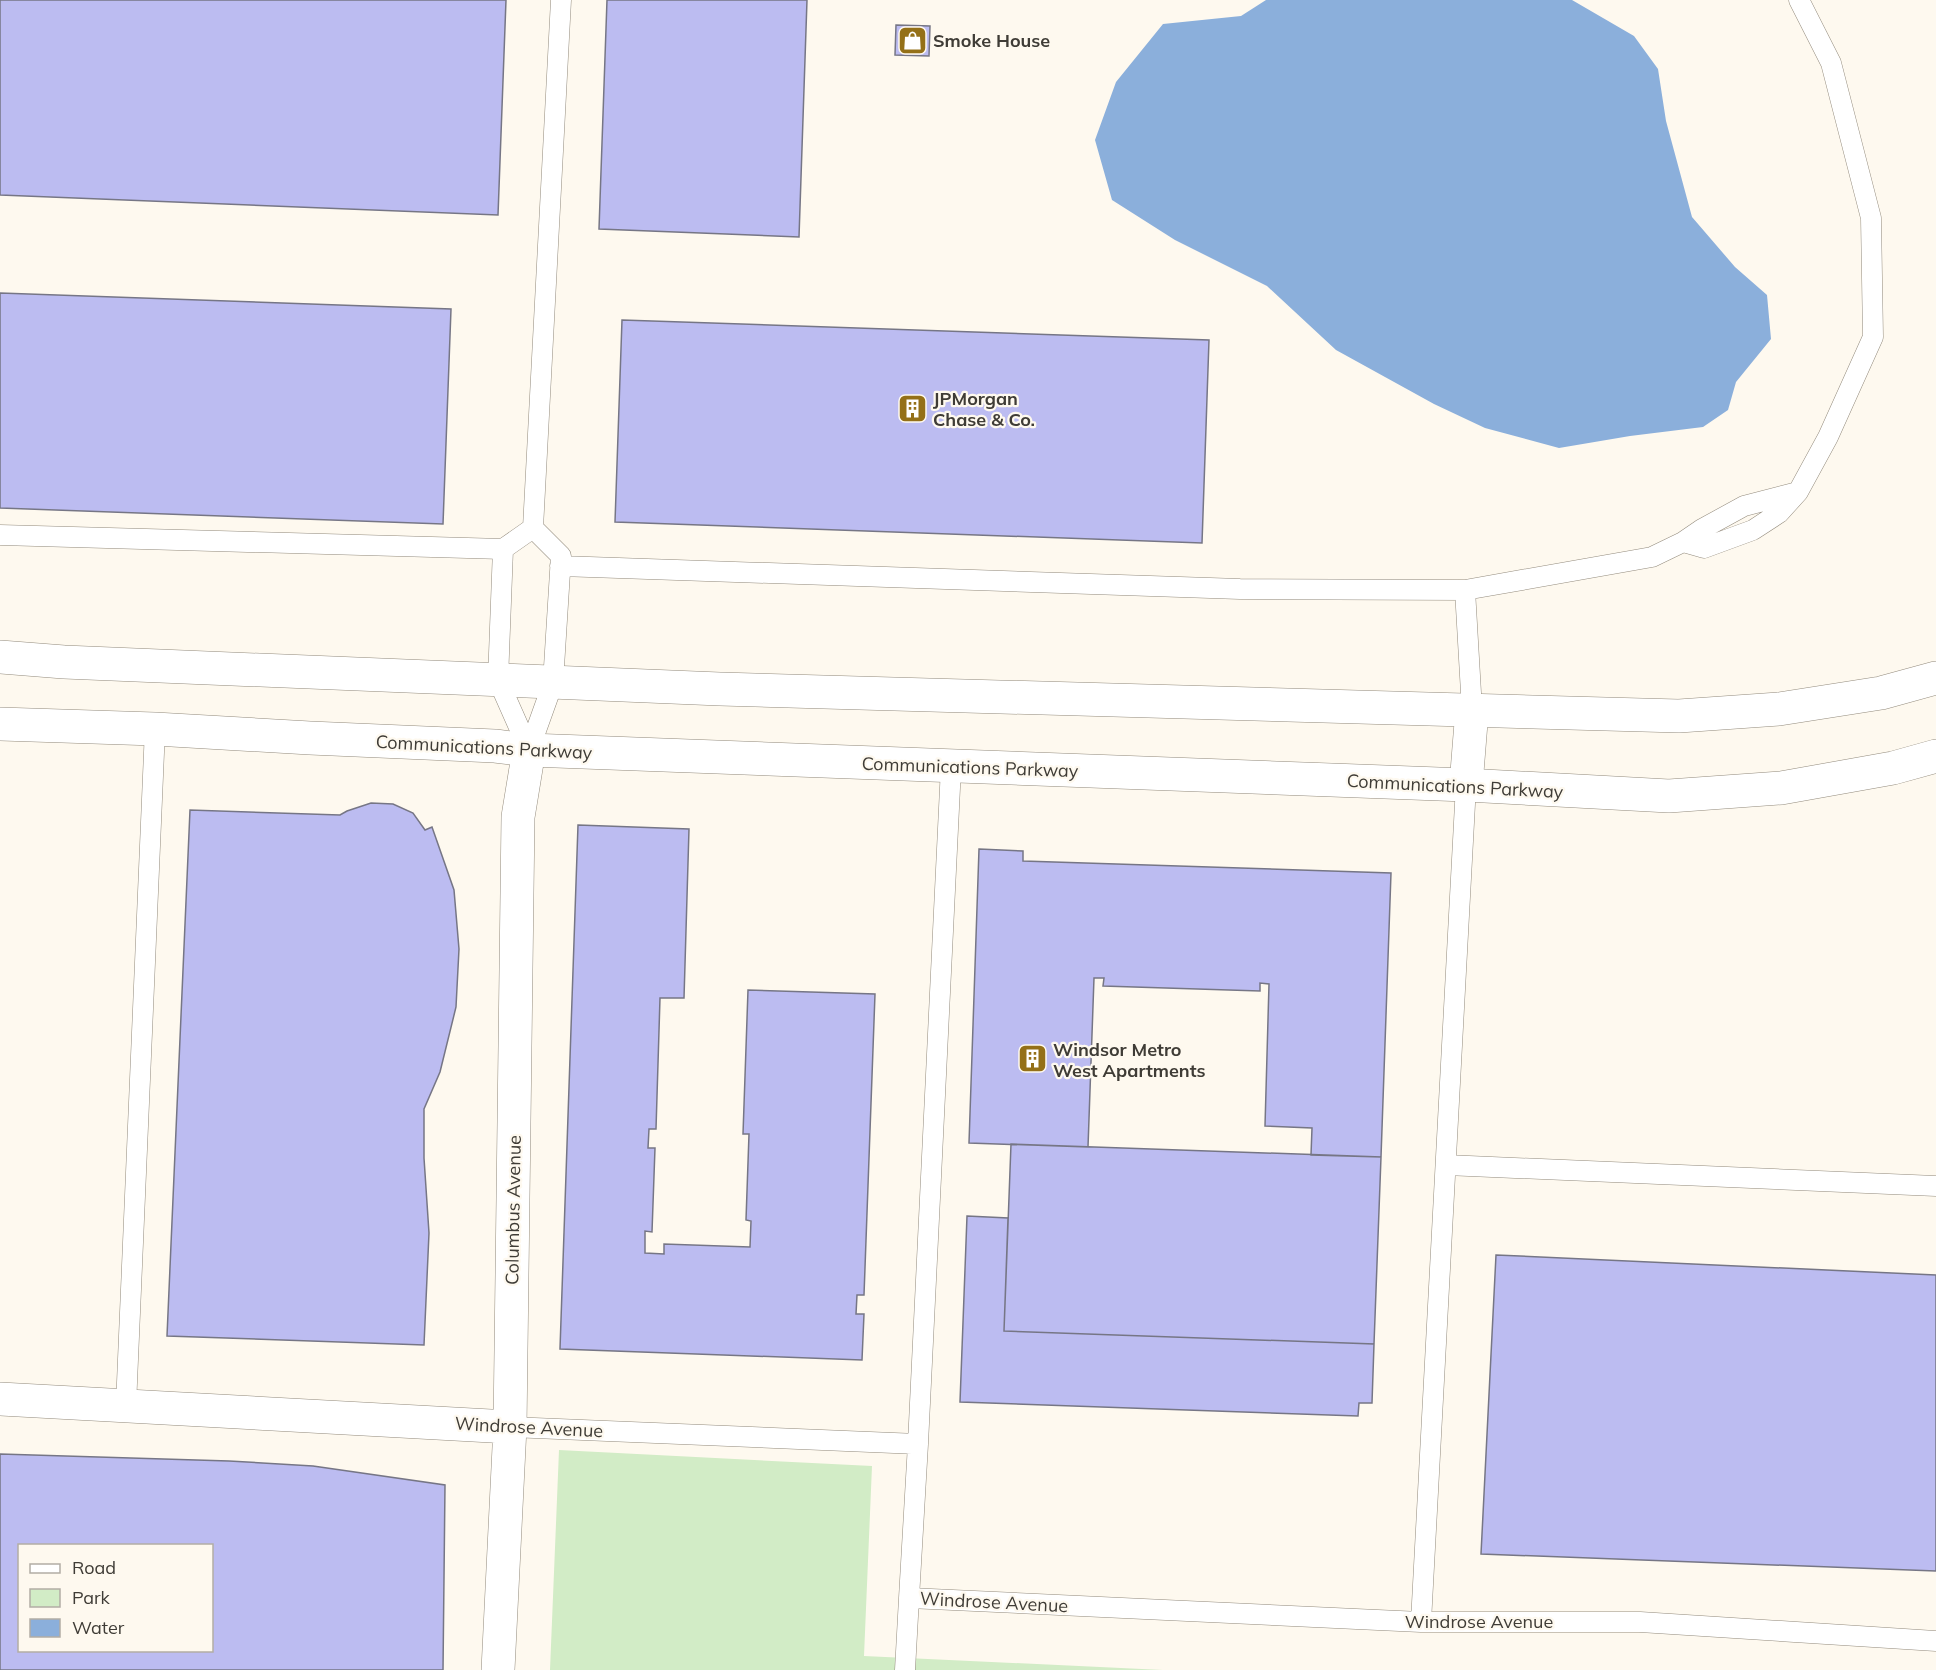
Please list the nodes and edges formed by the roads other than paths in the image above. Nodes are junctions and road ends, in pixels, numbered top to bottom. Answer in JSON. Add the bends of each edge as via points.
{"nodes":[{"id":1,"x":561,"y":0,"type":"edge"},
{"id":2,"x":1799,"y":0,"type":"edge"},
{"id":3,"x":533,"y":528,"type":"junction"},
{"id":4,"x":0,"y":535,"type":"edge"},
{"id":5,"x":503,"y":549,"type":"junction"},
{"id":6,"x":560,"y":566,"type":"junction"},
{"id":7,"x":1465,"y":590,"type":"junction"},
{"id":8,"x":0,"y":657,"type":"edge"},
{"id":9,"x":1936,"y":678,"type":"edge"},
{"id":10,"x":498,"y":680,"type":"junction"},
{"id":11,"x":553,"y":683,"type":"junction"},
{"id":12,"x":1472,"y":710,"type":"junction"},
{"id":13,"x":0,"y":724,"type":"edge"},
{"id":14,"x":155,"y":729,"type":"junction"},
{"id":15,"x":529,"y":750,"type":"junction"},
{"id":16,"x":1936,"y":756,"type":"edge"},
{"id":17,"x":951,"y":767,"type":"junction"},
{"id":18,"x":1466,"y":785,"type":"junction"},
{"id":19,"x":1446,"y":1165,"type":"junction"},
{"id":20,"x":1936,"y":1186,"type":"edge"},
{"id":21,"x":0,"y":1399,"type":"edge"},
{"id":22,"x":126,"y":1406,"type":"junction"},
{"id":23,"x":510,"y":1427,"type":"junction"},
{"id":24,"x":918,"y":1444,"type":"junction"},
{"id":25,"x":909,"y":1598,"type":"junction"},
{"id":26,"x":1421,"y":1622,"type":"junction"},
{"id":27,"x":1936,"y":1641,"type":"edge"},
{"id":28,"x":498,"y":1670,"type":"edge"},
{"id":29,"x":905,"y":1670,"type":"edge"}],
"edges":[{"from":1,"to":3,"type":"lane"},
{"from":2,"to":7,"type":"lane","via":[[1831,63],[1871,219],[1874,336],[1798,492],[1744,506],[1652,557]]},
{"from":3,"to":5,"type":"lane"},
{"from":3,"to":6,"type":"lane","via":[[561,556]]},
{"from":4,"to":5,"type":"lane"},
{"from":5,"to":10,"type":"lane"},
{"from":6,"to":7,"type":"lane","via":[[1240,589]]},
{"from":6,"to":11,"type":"lane"},
{"from":7,"to":12,"type":"lane"},
{"from":8,"to":10,"type":"street"},
{"from":9,"to":12,"type":"street","via":[[1881,693],[1779,709],[1690,715]]},
{"from":10,"to":11,"type":"street"},
{"from":10,"to":15,"type":"lane"},
{"from":11,"to":12,"type":"street"},
{"from":11,"to":15,"type":"lane"},
{"from":12,"to":18,"type":"street"},
{"from":13,"to":14,"type":"street","name":"Communications Parkway"},
{"from":14,"to":15,"type":"street","name":"Communications Parkway"},
{"from":14,"to":22,"type":"lane"},
{"from":15,"to":17,"type":"street","name":"Communications Parkway"},
{"from":15,"to":23,"type":"street","name":"Columbus Avenue","via":[[518,817]]},
{"from":16,"to":18,"type":"street","name":"Communications Parkway","via":[[1893,768],[1781,788],[1669,796]]},
{"from":17,"to":18,"type":"street","name":"Communications Parkway"},
{"from":17,"to":24,"type":"lane"},
{"from":18,"to":19,"type":"lane"},
{"from":19,"to":20,"type":"lane"},
{"from":19,"to":26,"type":"lane"},
{"from":21,"to":22,"type":"street","name":"Windrose Avenue"},
{"from":22,"to":23,"type":"street","name":"Windrose Avenue"},
{"from":23,"to":24,"type":"lane","name":"Windrose Avenue"},
{"from":23,"to":28,"type":"street","name":"Columbus Avenue"},
{"from":24,"to":25,"type":"lane","name":"Windrose Avenue"},
{"from":25,"to":26,"type":"lane","name":"Windrose Avenue"},
{"from":25,"to":29,"type":"lane"},
{"from":26,"to":27,"type":"lane","name":"Windrose Avenue","via":[[1640,1622]]}]}
